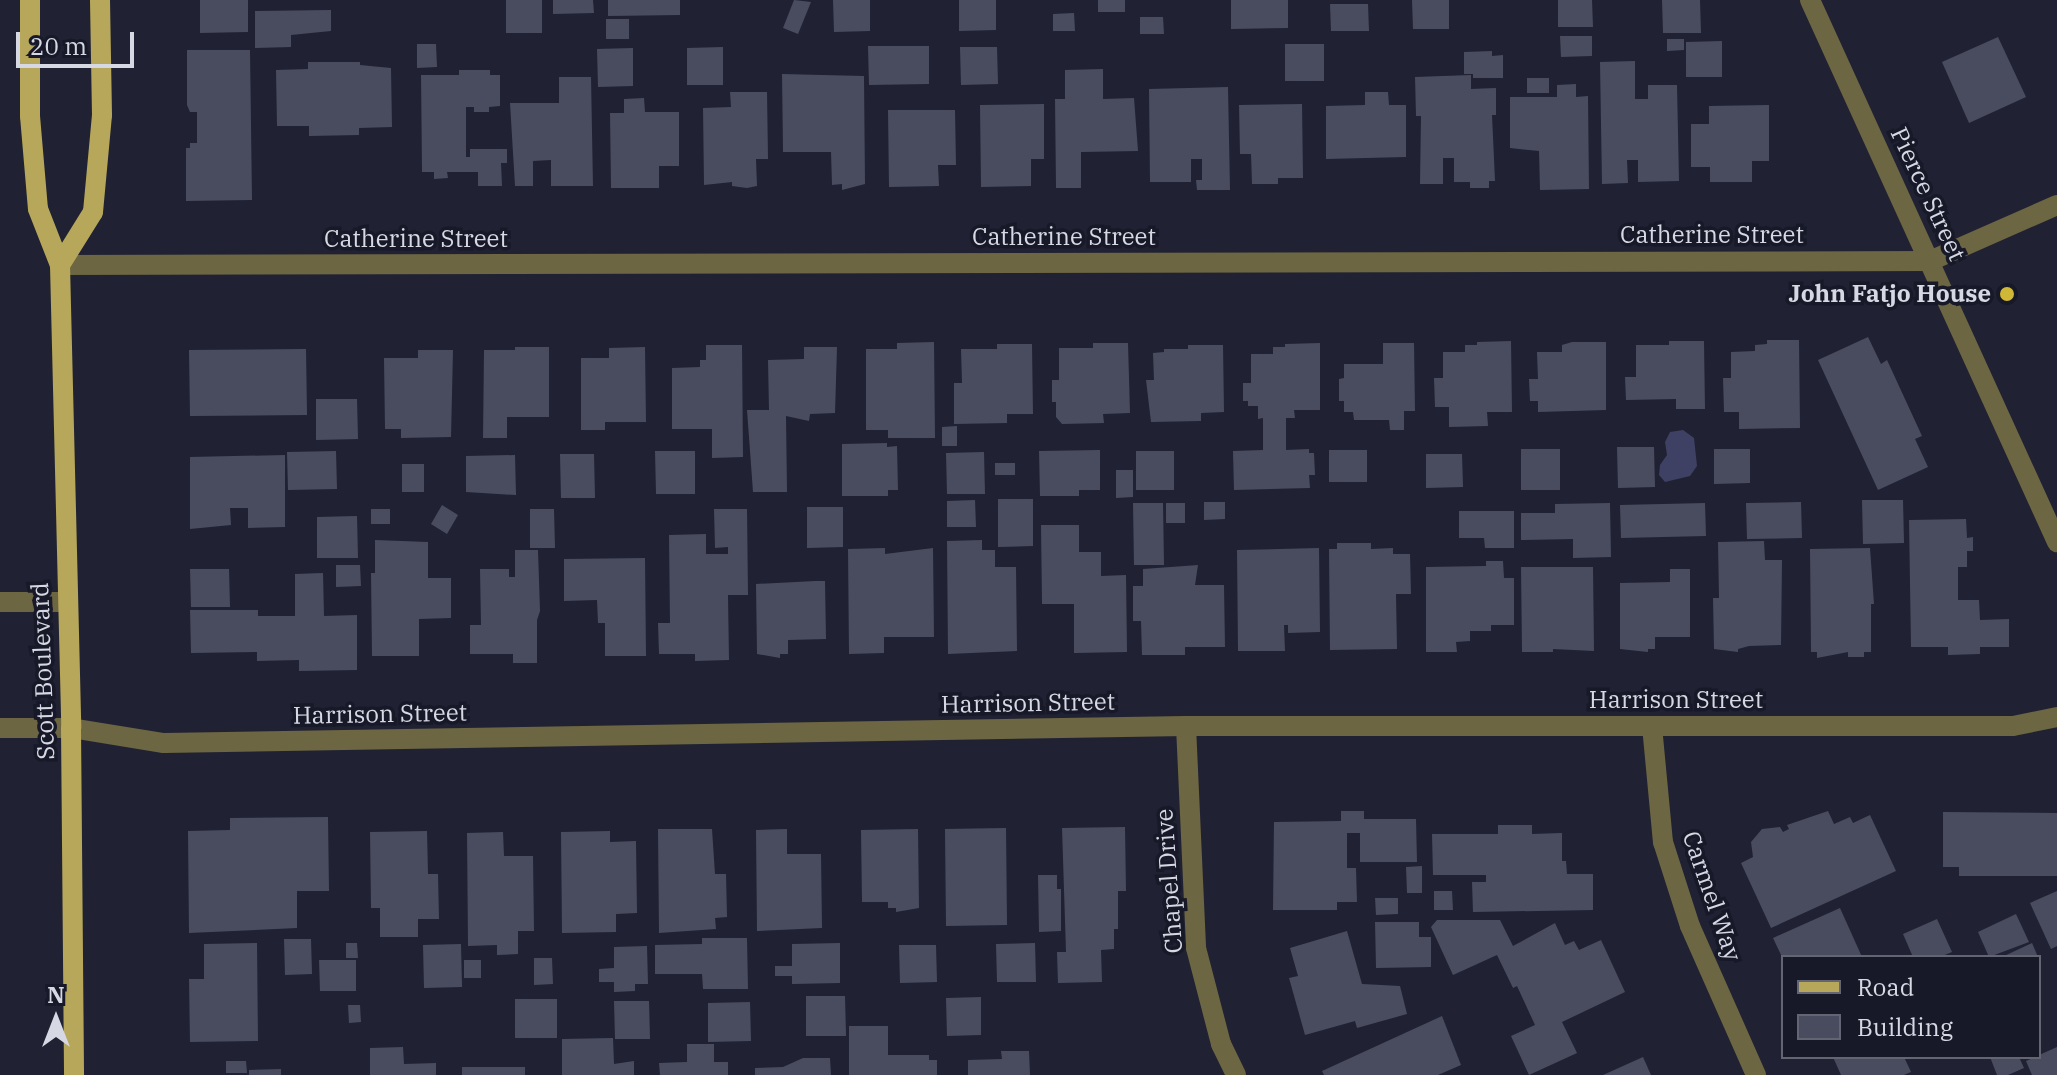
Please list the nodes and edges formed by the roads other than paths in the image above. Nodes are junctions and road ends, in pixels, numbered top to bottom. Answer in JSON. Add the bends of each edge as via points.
{"nodes":[{"id":1,"x":30,"y":0,"type":"edge"},
{"id":2,"x":100,"y":0,"type":"edge"},
{"id":3,"x":1810,"y":0,"type":"edge"},
{"id":4,"x":2057,"y":205,"type":"edge"},
{"id":5,"x":1930,"y":261,"type":"junction"},
{"id":6,"x":60,"y":265,"type":"junction"},
{"id":7,"x":2057,"y":542,"type":"edge"},
{"id":8,"x":0,"y":602,"type":"edge"},
{"id":9,"x":66,"y":602,"type":"junction"},
{"id":10,"x":2057,"y":717,"type":"edge"},
{"id":11,"x":1186,"y":726,"type":"junction"},
{"id":12,"x":1652,"y":726,"type":"junction"},
{"id":13,"x":0,"y":728,"type":"edge"},
{"id":14,"x":71,"y":728,"type":"junction"},
{"id":15,"x":74,"y":1075,"type":"edge"},
{"id":16,"x":1236,"y":1075,"type":"edge"},
{"id":17,"x":1756,"y":1075,"type":"edge"}],
"edges":[{"from":1,"to":6,"type":"main road","name":"Scott Boulevard","via":[[30,116],[38,209]]},
{"from":2,"to":6,"type":"main road","via":[[102,115],[93,212]]},
{"from":3,"to":5,"type":"street","name":"Pierce Street"},
{"from":4,"to":5,"type":"street","name":"Catherine Street"},
{"from":5,"to":6,"type":"street","name":"Catherine Street"},
{"from":5,"to":7,"type":"street","name":"Pierce Street"},
{"from":6,"to":9,"type":"main road","name":"Scott Boulevard"},
{"from":8,"to":9,"type":"street"},
{"from":9,"to":14,"type":"main road","name":"Scott Boulevard"},
{"from":10,"to":12,"type":"street","name":"Harrison Street","via":[[2013,726]]},
{"from":11,"to":12,"type":"street","name":"Harrison Street"},
{"from":11,"to":14,"type":"street","name":"Harrison Street","via":[[164,743]]},
{"from":11,"to":16,"type":"street","name":"Chapel Drive","via":[[1196,948],[1221,1044]]},
{"from":12,"to":17,"type":"street","name":"Carmel Way","via":[[1663,842],[1690,926]]},
{"from":13,"to":14,"type":"street","name":"Harrison Street"},
{"from":14,"to":15,"type":"main road","name":"Scott Boulevard"}]}
